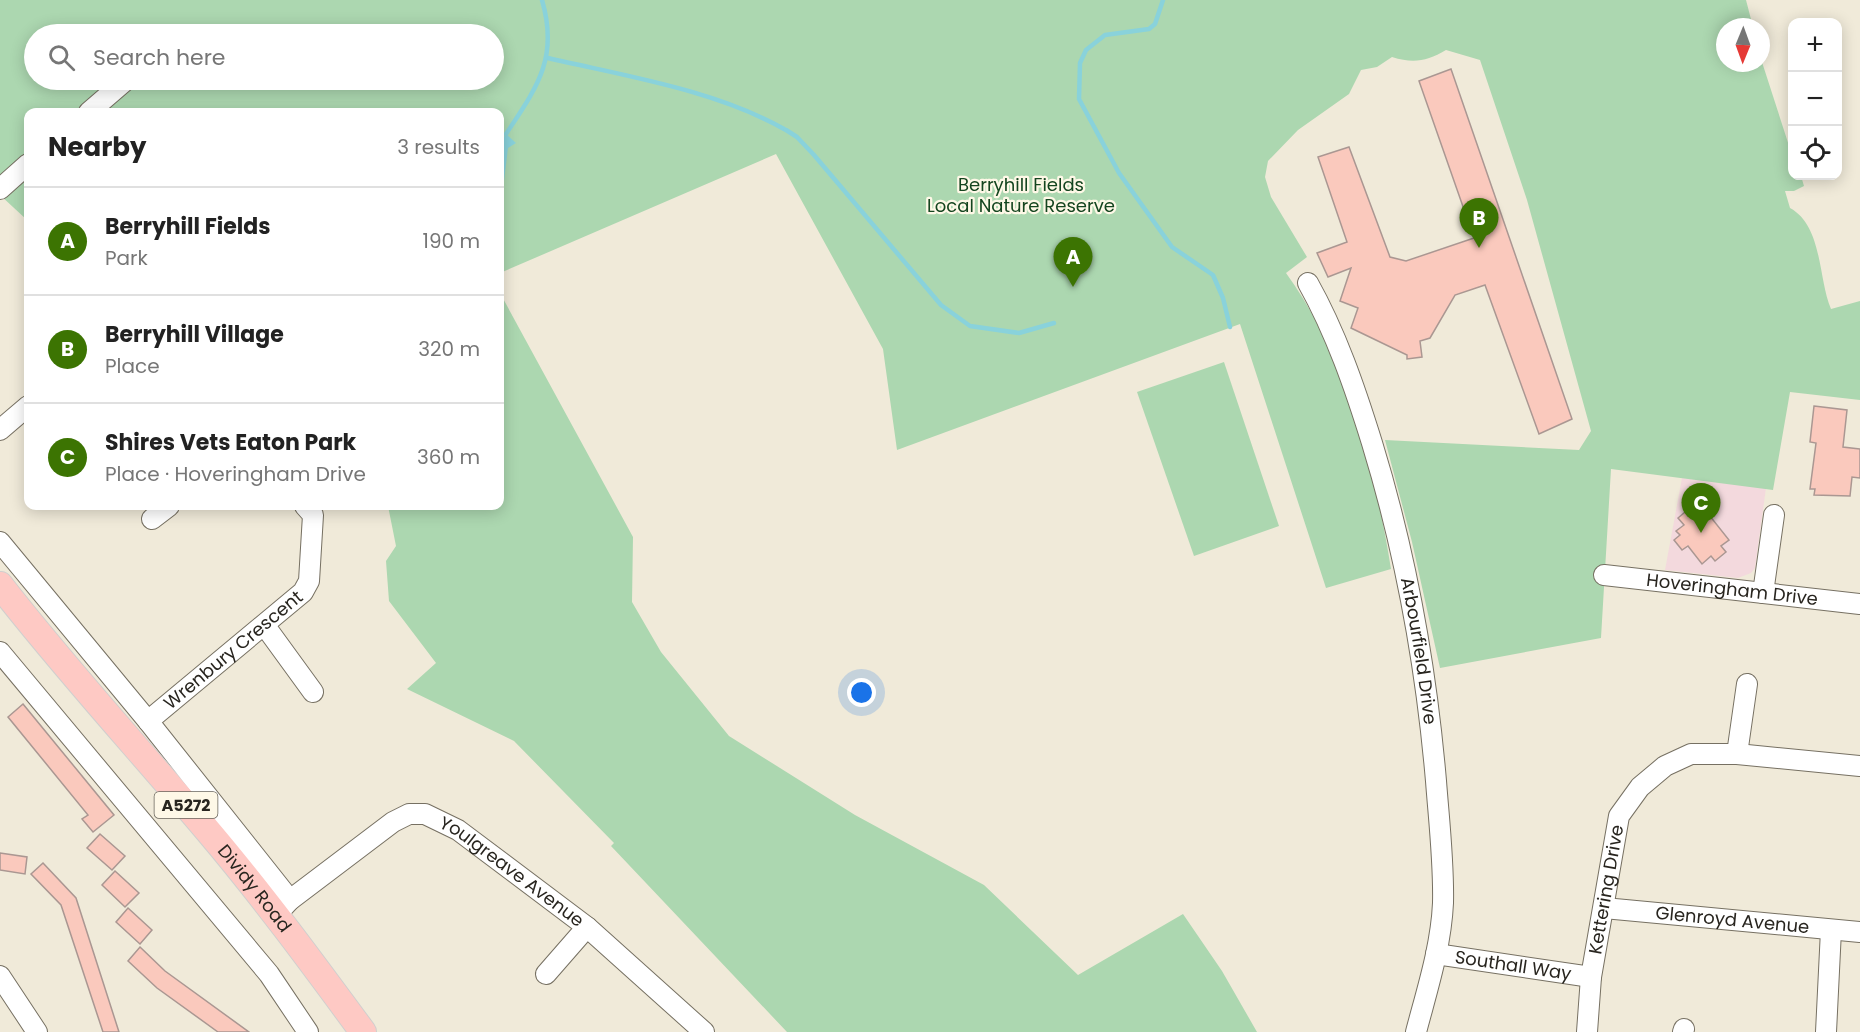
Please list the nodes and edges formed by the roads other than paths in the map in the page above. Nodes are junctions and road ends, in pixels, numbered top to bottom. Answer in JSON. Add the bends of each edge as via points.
{"nodes":[{"id":1,"x":115,"y":90,"type":"edge"},
{"id":2,"x":94,"y":108,"type":"edge"},
{"id":3,"x":24,"y":168,"type":"edge"},
{"id":4,"x":0,"y":189,"type":"edge"},
{"id":5,"x":1308,"y":283,"type":"dead end"},
{"id":6,"x":24,"y":409,"type":"edge"},
{"id":7,"x":0,"y":430,"type":"edge"},
{"id":8,"x":164,"y":510,"type":"edge"},
{"id":9,"x":309,"y":510,"type":"edge"},
{"id":10,"x":1774,"y":515,"type":"dead end"},
{"id":11,"x":152,"y":519,"type":"dead end"},
{"id":12,"x":0,"y":542,"type":"edge"},
{"id":13,"x":1604,"y":575,"type":"dead end"},
{"id":14,"x":0,"y":585,"type":"edge"},
{"id":15,"x":1763,"y":592,"type":"junction"},
{"id":16,"x":1860,"y":604,"type":"edge"},
{"id":17,"x":265,"y":626,"type":"junction"},
{"id":18,"x":0,"y":652,"type":"edge"},
{"id":19,"x":1747,"y":684,"type":"dead end"},
{"id":20,"x":313,"y":692,"type":"dead end"},
{"id":21,"x":148,"y":721,"type":"junction"},
{"id":22,"x":1737,"y":754,"type":"junction"},
{"id":23,"x":1860,"y":766,"type":"edge"},
{"id":24,"x":283,"y":907,"type":"junction"},
{"id":25,"x":1604,"y":908,"type":"junction"},
{"id":26,"x":588,"y":927,"type":"junction"},
{"id":27,"x":1831,"y":930,"type":"junction"},
{"id":28,"x":1860,"y":932,"type":"edge"},
{"id":29,"x":1436,"y":954,"type":"junction"},
{"id":30,"x":546,"y":974,"type":"dead end"},
{"id":31,"x":0,"y":976,"type":"edge"},
{"id":32,"x":1591,"y":977,"type":"junction"},
{"id":33,"x":37,"y":1032,"type":"edge"},
{"id":34,"x":308,"y":1032,"type":"edge"},
{"id":35,"x":363,"y":1032,"type":"edge"},
{"id":36,"x":704,"y":1032,"type":"edge"},
{"id":37,"x":1416,"y":1032,"type":"edge"},
{"id":38,"x":1587,"y":1032,"type":"edge"},
{"id":39,"x":1826,"y":1032,"type":"edge"}],
"edges":[{"from":1,"to":2,"type":"street"},
{"from":3,"to":4,"type":"street"},
{"from":5,"to":29,"type":"street","name":"Arbourfield Drive","via":[[1357,394],[1401,546],[1419,636],[1442,854],[1443,904]]},
{"from":6,"to":7,"type":"street"},
{"from":8,"to":11,"type":"street"},
{"from":9,"to":17,"type":"street","name":"Wrenbury Crescent","via":[[313,515],[309,581],[303,592]]},
{"from":10,"to":15,"type":"street"},
{"from":12,"to":21,"type":"street","name":"Dividy Road"},
{"from":13,"to":15,"type":"street","name":"Hoveringham Drive"},
{"from":14,"to":24,"type":"main road","name":"Dividy Road","number":"A5272","via":[[55,655],[208,831]]},
{"from":15,"to":16,"type":"street","name":"Hoveringham Drive"},
{"from":17,"to":20,"type":"street"},
{"from":17,"to":21,"type":"street","name":"Wrenbury Crescent"},
{"from":18,"to":34,"type":"street","via":[[269,974]]},
{"from":19,"to":22,"type":"street"},
{"from":21,"to":24,"type":"street","name":"Dividy Road"},
{"from":22,"to":23,"type":"street","name":"Kettering Drive"},
{"from":22,"to":25,"type":"street","name":"Kettering Drive","via":[[1692,754],[1665,766],[1640,787],[1619,816]]},
{"from":24,"to":26,"type":"street","name":"Youlgreave Avenue","via":[[393,822],[410,814],[425,814],[458,830]]},
{"from":24,"to":35,"type":"main road","name":"Dividy Road","number":"A5272"},
{"from":25,"to":27,"type":"street","name":"Glenroyd Avenue"},
{"from":25,"to":32,"type":"street","name":"Kettering Drive"},
{"from":26,"to":30,"type":"street"},
{"from":26,"to":36,"type":"street","name":"Youlgreave Avenue"},
{"from":27,"to":28,"type":"street","name":"Glenroyd Avenue"},
{"from":27,"to":39,"type":"street"},
{"from":29,"to":32,"type":"street","name":"Southall Way"},
{"from":29,"to":37,"type":"street","name":"Arbourfield Drive"},
{"from":31,"to":33,"type":"street"},
{"from":32,"to":38,"type":"street","name":"Kettering Drive"}]}
